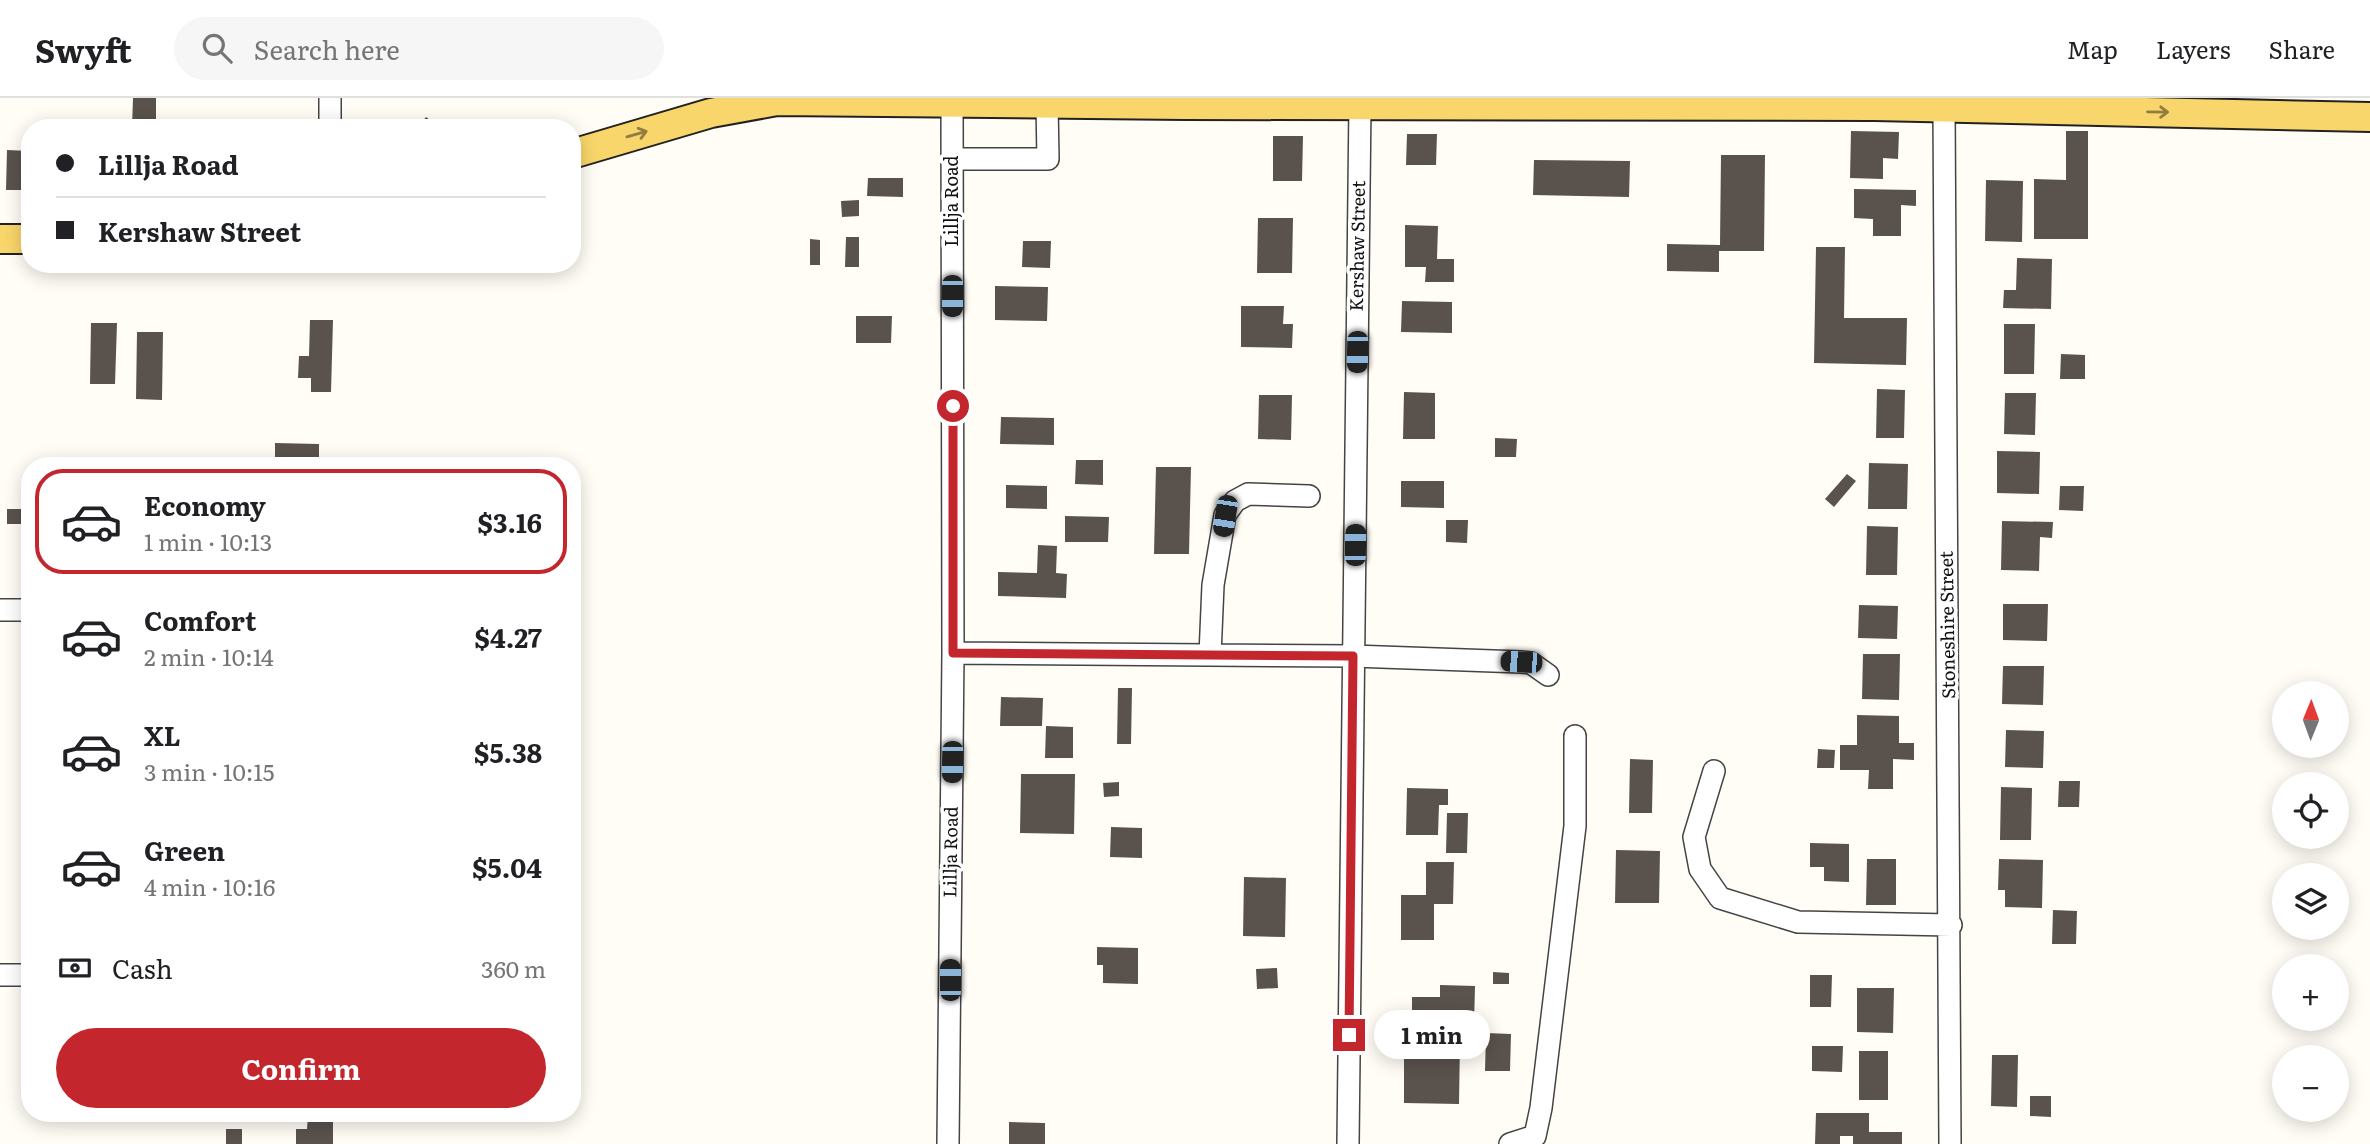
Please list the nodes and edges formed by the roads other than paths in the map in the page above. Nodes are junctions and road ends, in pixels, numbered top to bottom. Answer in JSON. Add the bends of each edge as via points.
{"nodes":[{"id":1,"x":330,"y":98,"type":"edge"},
{"id":2,"x":952,"y":100,"type":"edge"},
{"id":3,"x":1644,"y":102,"type":"edge"},
{"id":4,"x":1360,"y":103,"type":"junction"},
{"id":5,"x":1047,"y":104,"type":"junction"},
{"id":6,"x":2090,"y":104,"type":"edge"},
{"id":7,"x":1944,"y":107,"type":"junction"},
{"id":8,"x":2370,"y":117,"type":"edge"},
{"id":9,"x":330,"y":119,"type":"edge"},
{"id":10,"x":581,"y":151,"type":"edge"},
{"id":11,"x":952,"y":159,"type":"junction"},
{"id":12,"x":0,"y":239,"type":"edge"},
{"id":13,"x":21,"y":239,"type":"edge"},
{"id":14,"x":1309,"y":496,"type":"dead end"},
{"id":15,"x":0,"y":610,"type":"edge"},
{"id":16,"x":21,"y":610,"type":"edge"},
{"id":17,"x":953,"y":653,"type":"junction"},
{"id":18,"x":1210,"y":655,"type":"junction"},
{"id":19,"x":1353,"y":656,"type":"junction"},
{"id":20,"x":1548,"y":675,"type":"dead end"},
{"id":21,"x":1575,"y":736,"type":"dead end"},
{"id":22,"x":1714,"y":771,"type":"dead end"},
{"id":23,"x":1951,"y":925,"type":"junction"},
{"id":24,"x":0,"y":975,"type":"edge"},
{"id":25,"x":21,"y":975,"type":"edge"},
{"id":26,"x":948,"y":1144,"type":"edge"},
{"id":27,"x":1348,"y":1144,"type":"edge"},
{"id":28,"x":1510,"y":1144,"type":"edge"},
{"id":29,"x":1950,"y":1144,"type":"edge"}],
"edges":[{"from":1,"to":9,"type":"street"},
{"from":2,"to":5,"type":"main road"},
{"from":10,"to":2,"type":"main road","one_way":true,"via":[[711,113],[777,101]]},
{"from":2,"to":11,"type":"street","name":"Lillja Road"},
{"from":3,"to":4,"type":"main road"},
{"from":3,"to":7,"type":"main road"},
{"from":4,"to":5,"type":"main road"},
{"from":4,"to":19,"type":"street","name":"Kershaw Street"},
{"from":5,"to":11,"type":"street","via":[[1048,159]]},
{"from":6,"to":7,"type":"main road"},
{"from":6,"to":8,"type":"main road","one_way":true},
{"from":7,"to":23,"type":"street","name":"Stoneshire Street"},
{"from":11,"to":17,"type":"street","name":"Lillja Road"},
{"from":12,"to":13,"type":"main road"},
{"from":14,"to":18,"type":"street","via":[[1248,494],[1235,501],[1225,516],[1213,585]]},
{"from":15,"to":16,"type":"street"},
{"from":17,"to":18,"type":"street"},
{"from":17,"to":26,"type":"street","name":"Lillja Road"},
{"from":18,"to":19,"type":"street"},
{"from":19,"to":20,"type":"street","via":[[1521,662]]},
{"from":19,"to":27,"type":"street","name":"Kershaw Street"},
{"from":21,"to":28,"type":"street","via":[[1575,825],[1541,1108],[1535,1136]]},
{"from":22,"to":23,"type":"street","via":[[1694,837],[1700,869],[1720,898],[1798,922]]},
{"from":23,"to":29,"type":"street","name":"Stoneshire Street"},
{"from":24,"to":25,"type":"street"}]}
